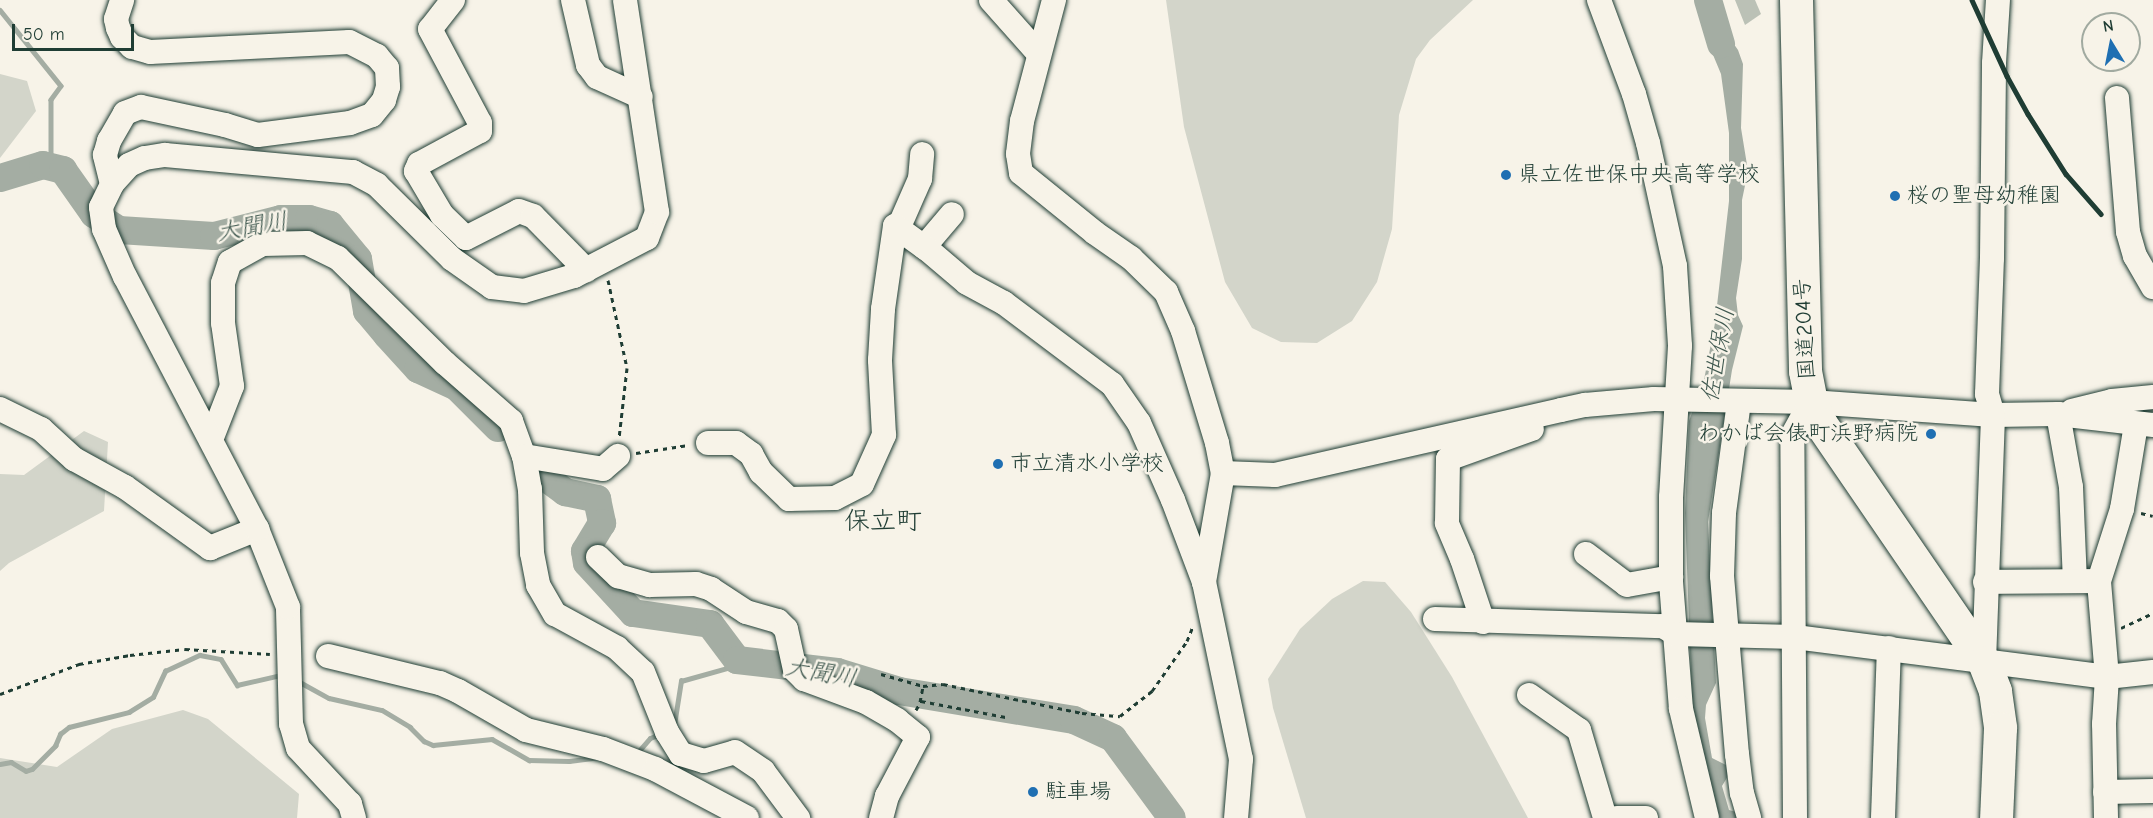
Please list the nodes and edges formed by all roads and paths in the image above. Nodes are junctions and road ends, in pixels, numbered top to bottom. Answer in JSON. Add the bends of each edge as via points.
{"nodes":[{"id":1,"x":122,"y":0,"type":"edge"},
{"id":2,"x":453,"y":0,"type":"edge"},
{"id":3,"x":573,"y":0,"type":"edge"},
{"id":4,"x":625,"y":0,"type":"edge"},
{"id":5,"x":991,"y":0,"type":"edge"},
{"id":6,"x":1054,"y":0,"type":"edge"},
{"id":7,"x":1599,"y":0,"type":"edge"},
{"id":8,"x":1802,"y":0,"type":"edge"},
{"id":9,"x":1998,"y":0,"type":"edge"},
{"id":10,"x":1038,"y":54,"type":"junction"},
{"id":11,"x":641,"y":97,"type":"junction"},
{"id":12,"x":2117,"y":98,"type":"dead end"},
{"id":13,"x":922,"y":154,"type":"dead end"},
{"id":14,"x":112,"y":184,"type":"junction"},
{"id":15,"x":952,"y":214,"type":"dead end"},
{"id":16,"x":898,"y":229,"type":"junction"},
{"id":17,"x":924,"y":247,"type":"junction"},
{"id":18,"x":580,"y":273,"type":"junction"},
{"id":19,"x":2153,"y":287,"type":"edge"},
{"id":20,"x":2153,"y":397,"type":"edge"},
{"id":21,"x":1678,"y":399,"type":"junction"},
{"id":22,"x":1733,"y":401,"type":"junction"},
{"id":23,"x":1811,"y":402,"type":"junction"},
{"id":24,"x":0,"y":409,"type":"edge"},
{"id":25,"x":1561,"y":410,"type":"junction"},
{"id":26,"x":2058,"y":414,"type":"junction"},
{"id":27,"x":1993,"y":415,"type":"junction"},
{"id":28,"x":2145,"y":424,"type":"edge"},
{"id":29,"x":211,"y":440,"type":"junction"},
{"id":30,"x":708,"y":443,"type":"joint"},
{"id":31,"x":524,"y":456,"type":"junction"},
{"id":32,"x":610,"y":462,"type":"junction"},
{"id":33,"x":1223,"y":473,"type":"junction"},
{"id":34,"x":257,"y":529,"type":"junction"},
{"id":35,"x":1586,"y":554,"type":"dead end"},
{"id":36,"x":598,"y":557,"type":"dead end"},
{"id":37,"x":1671,"y":577,"type":"junction"},
{"id":38,"x":2087,"y":581,"type":"junction"},
{"id":39,"x":1985,"y":582,"type":"junction"},
{"id":40,"x":1205,"y":591,"type":"junction"},
{"id":41,"x":2153,"y":613,"type":"edge"},
{"id":42,"x":1435,"y":618,"type":"dead end"},
{"id":43,"x":1483,"y":622,"type":"junction"},
{"id":44,"x":1676,"y":634,"type":"junction"},
{"id":45,"x":1727,"y":636,"type":"junction"},
{"id":46,"x":1795,"y":637,"type":"junction"},
{"id":47,"x":2104,"y":637,"type":"junction"},
{"id":48,"x":1889,"y":648,"type":"junction"},
{"id":49,"x":291,"y":651,"type":"junction"},
{"id":50,"x":328,"y":656,"type":"dead end"},
{"id":51,"x":1984,"y":662,"type":"junction"},
{"id":52,"x":2153,"y":672,"type":"edge"},
{"id":53,"x":881,"y":674,"type":"dead end"},
{"id":54,"x":2107,"y":677,"type":"junction"},
{"id":55,"x":923,"y":686,"type":"junction"},
{"id":56,"x":0,"y":694,"type":"edge"},
{"id":57,"x":1528,"y":695,"type":"dead end"},
{"id":58,"x":921,"y":700,"type":"dead end"},
{"id":59,"x":1006,"y":717,"type":"dead end"},
{"id":60,"x":906,"y":727,"type":"junction"},
{"id":61,"x":2153,"y":790,"type":"edge"},
{"id":62,"x":2105,"y":792,"type":"junction"},
{"id":63,"x":354,"y":818,"type":"edge"},
{"id":64,"x":747,"y":818,"type":"edge"},
{"id":65,"x":798,"y":818,"type":"edge"},
{"id":66,"x":881,"y":818,"type":"edge"},
{"id":67,"x":1236,"y":818,"type":"edge"},
{"id":68,"x":1605,"y":818,"type":"edge"},
{"id":69,"x":1617,"y":818,"type":"edge"},
{"id":70,"x":1646,"y":818,"type":"edge"},
{"id":71,"x":1707,"y":818,"type":"edge"},
{"id":72,"x":1749,"y":818,"type":"edge"},
{"id":73,"x":1795,"y":818,"type":"edge"},
{"id":74,"x":1883,"y":818,"type":"edge"},
{"id":75,"x":1996,"y":818,"type":"edge"},
{"id":76,"x":2106,"y":818,"type":"edge"}],
"edges":[{"from":1,"to":14,"type":"street","via":[[116,19],[122,37],[132,47],[150,52],[350,42],[377,56],[387,68],[388,87],[372,115],[350,123],[258,135],[141,107],[125,113],[109,141],[105,155]]},
{"from":2,"to":18,"type":"street","via":[[430,29],[480,123],[480,131],[419,164],[416,171],[442,215],[466,238],[519,211],[533,216]]},
{"from":3,"to":11,"type":"street","via":[[588,65],[597,77]]},
{"from":4,"to":11,"type":"street"},
{"from":5,"to":10,"type":"street"},
{"from":6,"to":10,"type":"street"},
{"from":7,"to":21,"type":"street","via":[[1634,94],[1675,266],[1680,346]]},
{"from":8,"to":23,"type":"highway","name":"国道204号","via":[[1805,371]]},
{"from":9,"to":27,"type":"street","via":[[1987,394]]},
{"from":10,"to":33,"type":"street","via":[[1022,121],[1018,154],[1021,173],[1131,258],[1166,292],[1184,331]]},
{"from":11,"to":18,"type":"street","via":[[655,191],[655,223],[647,238]]},
{"from":12,"to":19,"type":"street","via":[[2128,232],[2135,256]]},
{"from":13,"to":16,"type":"street","via":[[920,179]]},
{"from":14,"to":18,"type":"street","via":[[129,165],[165,155],[352,172],[376,185],[452,259],[492,287],[524,291]]},
{"from":14,"to":29,"type":"street","via":[[103,218],[125,277]]},
{"from":15,"to":17,"type":"street"},
{"from":16,"to":17,"type":"street"},
{"from":16,"to":30,"type":"street","via":[[895,226],[883,309],[880,360],[884,435],[862,484],[835,498],[789,499],[761,472],[752,454],[736,443]]},
{"from":17,"to":40,"type":"street","via":[[967,283],[1004,303],[1112,384],[1138,423],[1173,500]]},
{"from":18,"to":32,"type":"path","via":[[610,280],[613,312],[627,368]]},
{"from":20,"to":26,"type":"street","via":[[2112,401]]},
{"from":21,"to":22,"type":"street"},
{"from":21,"to":25,"type":"street"},
{"from":21,"to":37,"type":"street","via":[[1671,485]]},
{"from":22,"to":23,"type":"street"},
{"from":22,"to":45,"type":"street","via":[[1722,576]]},
{"from":23,"to":27,"type":"street"},
{"from":23,"to":46,"type":"street","via":[[1792,436]]},
{"from":23,"to":51,"type":"highway","name":"国道204号","via":[[1821,424]]},
{"from":24,"to":34,"type":"street","via":[[41,429],[74,459],[125,487],[210,548]]},
{"from":25,"to":33,"type":"street","via":[[1275,475]]},
{"from":25,"to":43,"type":"street","via":[[1533,429],[1448,459],[1447,524]]},
{"from":26,"to":27,"type":"street"},
{"from":26,"to":28,"type":"street"},
{"from":26,"to":38,"type":"street"},
{"from":27,"to":39,"type":"street"},
{"from":28,"to":38,"type":"street","via":[[2122,509]]},
{"from":29,"to":31,"type":"street","via":[[232,386],[223,323],[223,282],[230,262],[262,244],[307,243],[338,258],[511,421]]},
{"from":29,"to":34,"type":"street"},
{"from":30,"to":32,"type":"path"},
{"from":31,"to":32,"type":"street"},
{"from":31,"to":65,"type":"street","via":[[538,585],[555,614],[617,648],[643,672],[664,727],[681,754],[704,761],[735,752],[763,771]]},
{"from":33,"to":40,"type":"street"},
{"from":34,"to":49,"type":"street","via":[[288,607]]},
{"from":35,"to":37,"type":"street","via":[[1627,585]]},
{"from":36,"to":60,"type":"street","via":[[618,576],[650,585],[696,584],[746,612],[778,621],[786,628],[795,670],[804,679],[866,702]]},
{"from":37,"to":44,"type":"street"},
{"from":38,"to":39,"type":"street"},
{"from":38,"to":47,"type":"street"},
{"from":39,"to":51,"type":"street"},
{"from":40,"to":55,"type":"path","via":[[1186,641],[1152,691],[1120,716],[1082,713],[943,684]]},
{"from":40,"to":67,"type":"street","via":[[1241,759]]},
{"from":41,"to":47,"type":"path"},
{"from":42,"to":43,"type":"street"},
{"from":43,"to":44,"type":"street","via":[[1663,626]]},
{"from":44,"to":45,"type":"street"},
{"from":44,"to":71,"type":"street","via":[[1681,708]]},
{"from":45,"to":46,"type":"street"},
{"from":45,"to":72,"type":"street","via":[[1737,754]]},
{"from":46,"to":48,"type":"street"},
{"from":46,"to":73,"type":"street"},
{"from":47,"to":54,"type":"street"},
{"from":48,"to":51,"type":"street"},
{"from":48,"to":74,"type":"street"},
{"from":49,"to":56,"type":"path","via":[[271,654],[185,649],[130,654],[80,663]]},
{"from":49,"to":63,"type":"street","via":[[291,724],[298,748],[350,804]]},
{"from":50,"to":64,"type":"street","via":[[440,683],[526,730],[603,749],[655,769]]},
{"from":51,"to":54,"type":"street"},
{"from":51,"to":75,"type":"highway","name":"国道204号","via":[[1995,692],[2000,728]]},
{"from":52,"to":54,"type":"street"},
{"from":53,"to":55,"type":"path"},
{"from":54,"to":62,"type":"street"},
{"from":55,"to":58,"type":"path"},
{"from":57,"to":68,"type":"street","via":[[1579,730]]},
{"from":59,"to":60,"type":"path","via":[[921,701]]},
{"from":60,"to":66,"type":"street","via":[[918,737],[887,796]]},
{"from":61,"to":62,"type":"street"},
{"from":62,"to":76,"type":"street"},
{"from":69,"to":70,"type":"street"}]}
